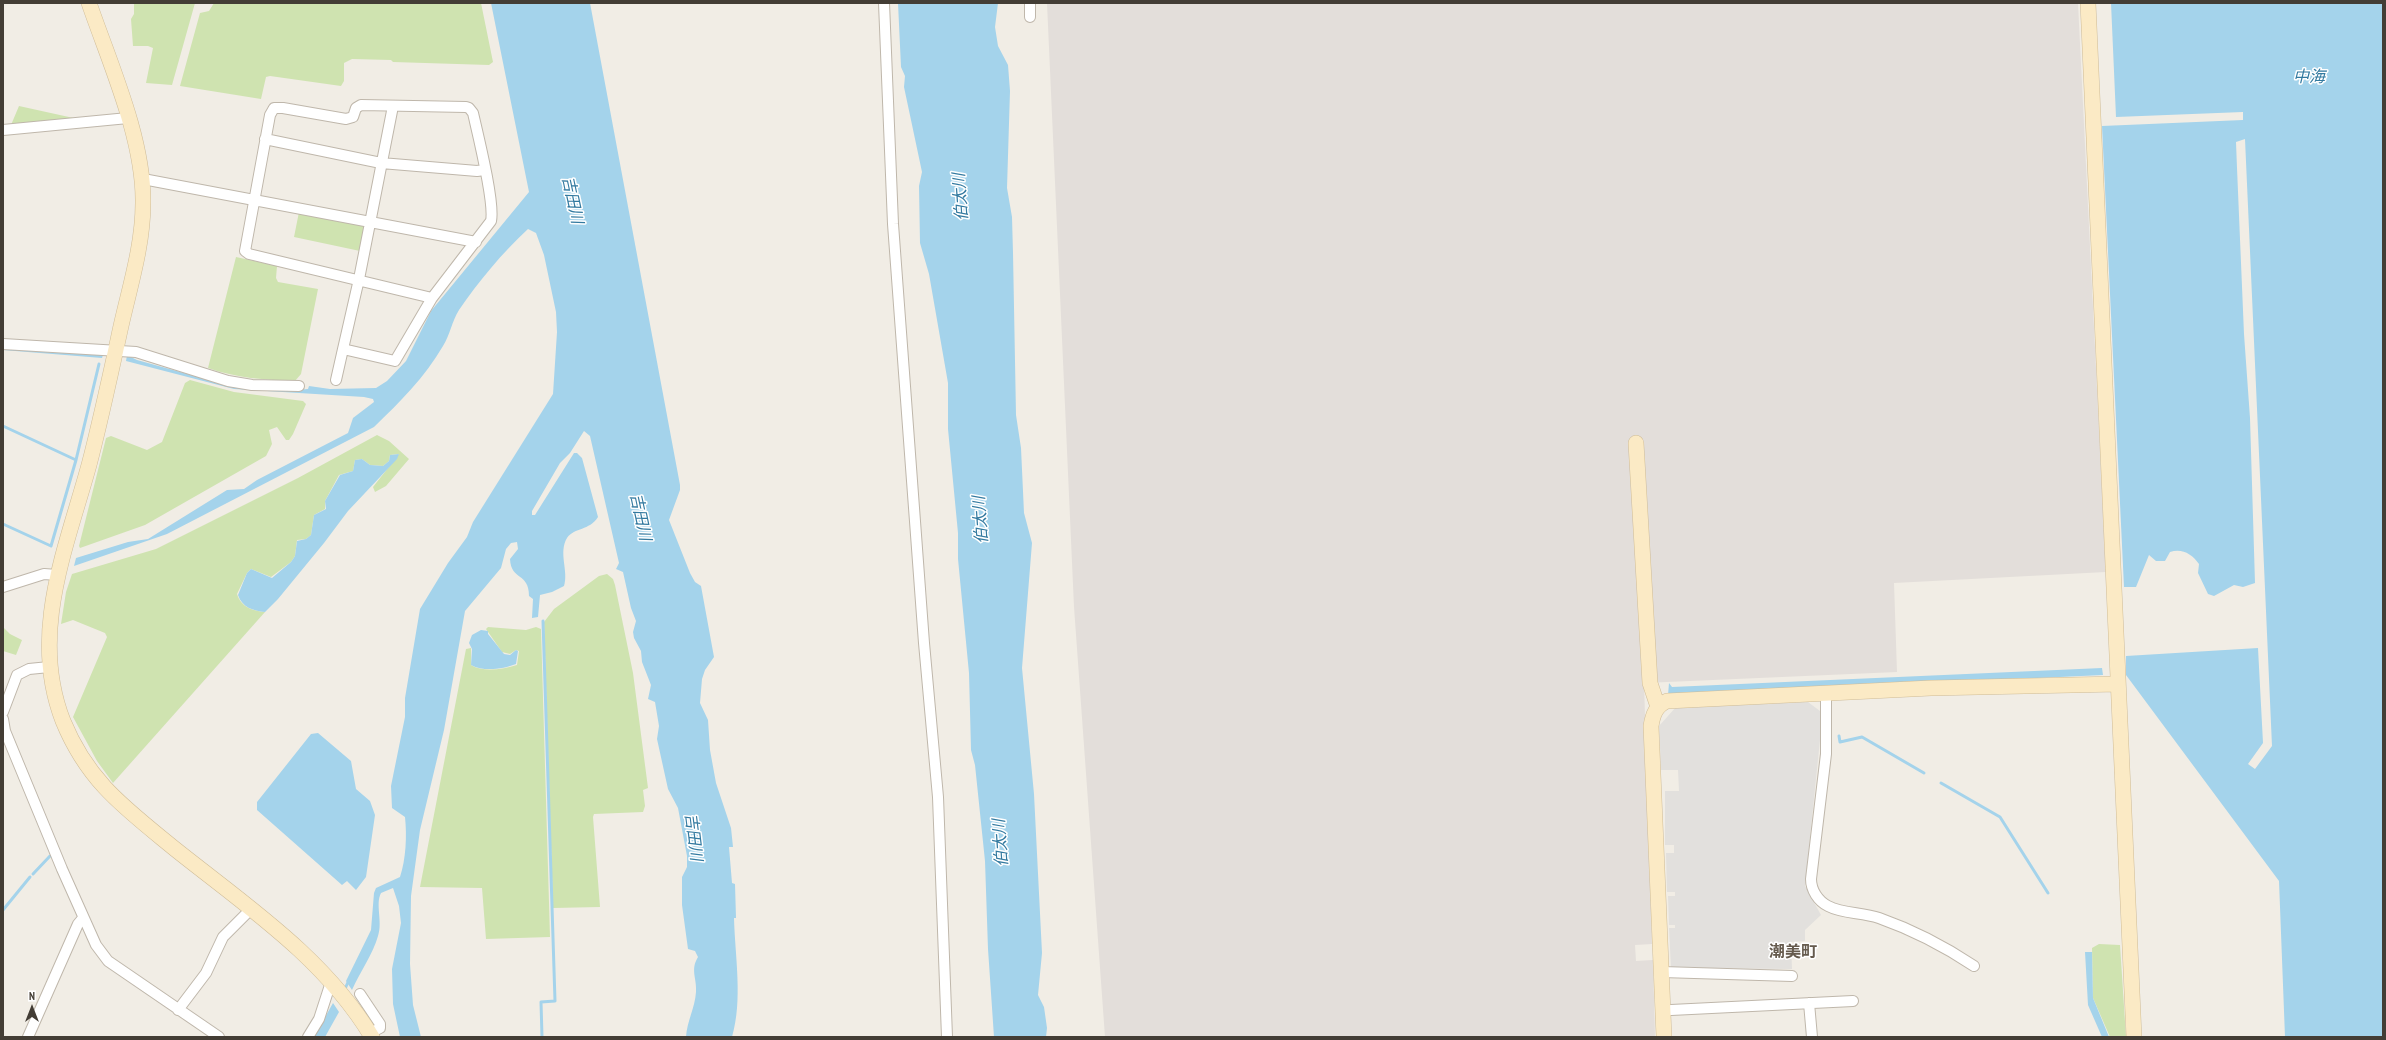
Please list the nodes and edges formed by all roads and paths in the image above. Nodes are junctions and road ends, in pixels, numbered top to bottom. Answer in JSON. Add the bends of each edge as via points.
{"nodes":[{"id":1,"x":89,"y":3,"type":"edge"},
{"id":2,"x":884,"y":3,"type":"edge"},
{"id":3,"x":1030,"y":3,"type":"edge"},
{"id":4,"x":2088,"y":3,"type":"edge"},
{"id":5,"x":1030,"y":17,"type":"dead end"},
{"id":6,"x":393,"y":106,"type":"junction"},
{"id":7,"x":128,"y":118,"type":"junction"},
{"id":8,"x":3,"y":130,"type":"edge"},
{"id":9,"x":265,"y":139,"type":"junction"},
{"id":10,"x":381,"y":163,"type":"junction"},
{"id":11,"x":484,"y":170,"type":"junction"},
{"id":12,"x":143,"y":179,"type":"junction"},
{"id":13,"x":253,"y":200,"type":"junction"},
{"id":14,"x":370,"y":221,"type":"junction"},
{"id":15,"x":476,"y":242,"type":"junction"},
{"id":16,"x":359,"y":280,"type":"junction"},
{"id":17,"x":432,"y":298,"type":"junction"},
{"id":18,"x":3,"y":344,"type":"edge"},
{"id":19,"x":343,"y":349,"type":"junction"},
{"id":20,"x":115,"y":352,"type":"junction"},
{"id":21,"x":336,"y":380,"type":"dead end"},
{"id":22,"x":299,"y":386,"type":"dead end"},
{"id":23,"x":1636,"y":443,"type":"dead end"},
{"id":24,"x":57,"y":575,"type":"junction"},
{"id":25,"x":3,"y":587,"type":"edge"},
{"id":26,"x":49,"y":667,"type":"junction"},
{"id":27,"x":2118,"y":684,"type":"junction"},
{"id":28,"x":1826,"y":693,"type":"junction"},
{"id":29,"x":1658,"y":707,"type":"junction"},
{"id":30,"x":3,"y":712,"type":"edge"},
{"id":31,"x":3,"y":719,"type":"edge"},
{"id":32,"x":250,"y":910,"type":"junction"},
{"id":33,"x":83,"y":918,"type":"junction"},
{"id":34,"x":1974,"y":966,"type":"dead end"},
{"id":35,"x":1662,"y":972,"type":"junction"},
{"id":36,"x":1792,"y":976,"type":"dead end"},
{"id":37,"x":334,"y":985,"type":"junction"},
{"id":38,"x":1853,"y":1001,"type":"dead end"},
{"id":39,"x":1809,"y":1003,"type":"junction"},
{"id":40,"x":178,"y":1010,"type":"junction"},
{"id":41,"x":1671,"y":1010,"type":"dead end"},
{"id":42,"x":371,"y":1035,"type":"edge"},
{"id":43,"x":28,"y":1037,"type":"edge"},
{"id":44,"x":219,"y":1037,"type":"edge"},
{"id":45,"x":308,"y":1037,"type":"edge"},
{"id":46,"x":947,"y":1037,"type":"edge"},
{"id":47,"x":1664,"y":1037,"type":"edge"},
{"id":48,"x":1812,"y":1037,"type":"edge"},
{"id":49,"x":2134,"y":1037,"type":"edge"}],
"edges":[{"from":1,"to":7,"type":"street"},
{"from":2,"to":46,"type":"street","via":[[894,224],[924,643],[938,797]]},
{"from":3,"to":5,"type":"street"},
{"from":4,"to":27,"type":"street"},
{"from":6,"to":9,"type":"street","via":[[359,106],[352,117],[346,119],[274,108]]},
{"from":6,"to":10,"type":"street"},
{"from":6,"to":11,"type":"street","via":[[469,108],[474,113]]},
{"from":7,"to":8,"type":"street"},
{"from":7,"to":12,"type":"street"},
{"from":9,"to":10,"type":"street"},
{"from":9,"to":13,"type":"street"},
{"from":10,"to":11,"type":"street","via":[[477,172]]},
{"from":10,"to":14,"type":"street"},
{"from":11,"to":15,"type":"street","via":[[492,215],[491,221]]},
{"from":12,"to":13,"type":"street"},
{"from":12,"to":20,"type":"street","via":[[143,220],[140,240]]},
{"from":13,"to":14,"type":"street"},
{"from":13,"to":16,"type":"street","via":[[246,252]]},
{"from":14,"to":15,"type":"street"},
{"from":14,"to":16,"type":"street"},
{"from":15,"to":17,"type":"street"},
{"from":16,"to":17,"type":"street"},
{"from":16,"to":19,"type":"street"},
{"from":17,"to":19,"type":"street","via":[[396,361]]},
{"from":18,"to":20,"type":"street"},
{"from":19,"to":21,"type":"street"},
{"from":20,"to":22,"type":"street","via":[[136,352],[238,383]]},
{"from":20,"to":24,"type":"street","via":[[90,463]]},
{"from":23,"to":29,"type":"street","via":[[1650,683]]},
{"from":24,"to":25,"type":"street","via":[[44,574]]},
{"from":24,"to":26,"type":"street","via":[[49,617]]},
{"from":26,"to":30,"type":"street","via":[[29,669],[17,675]]},
{"from":26,"to":32,"type":"street","via":[[64,723],[80,757],[98,783]]},
{"from":27,"to":28,"type":"street"},
{"from":27,"to":49,"type":"street"},
{"from":28,"to":29,"type":"street","via":[[1667,701]]},
{"from":28,"to":34,"type":"street","via":[[1826,754],[1811,879],[1814,892],[1828,906],[1877,917],[1914,932]]},
{"from":29,"to":35,"type":"street","via":[[1652,717],[1652,726]]},
{"from":31,"to":33,"type":"street","via":[[5,731]]},
{"from":32,"to":37,"type":"street","via":[[303,953]]},
{"from":32,"to":40,"type":"street","via":[[223,937],[206,973]]},
{"from":33,"to":40,"type":"street","via":[[96,945],[108,961]]},
{"from":33,"to":43,"type":"street","via":[[78,924]]},
{"from":35,"to":36,"type":"street"},
{"from":35,"to":47,"type":"street"},
{"from":37,"to":42,"type":"street","via":[[354,999]]},
{"from":37,"to":45,"type":"street"},
{"from":38,"to":39,"type":"street"},
{"from":39,"to":41,"type":"street"},
{"from":39,"to":48,"type":"street"},
{"from":40,"to":44,"type":"street"}]}
